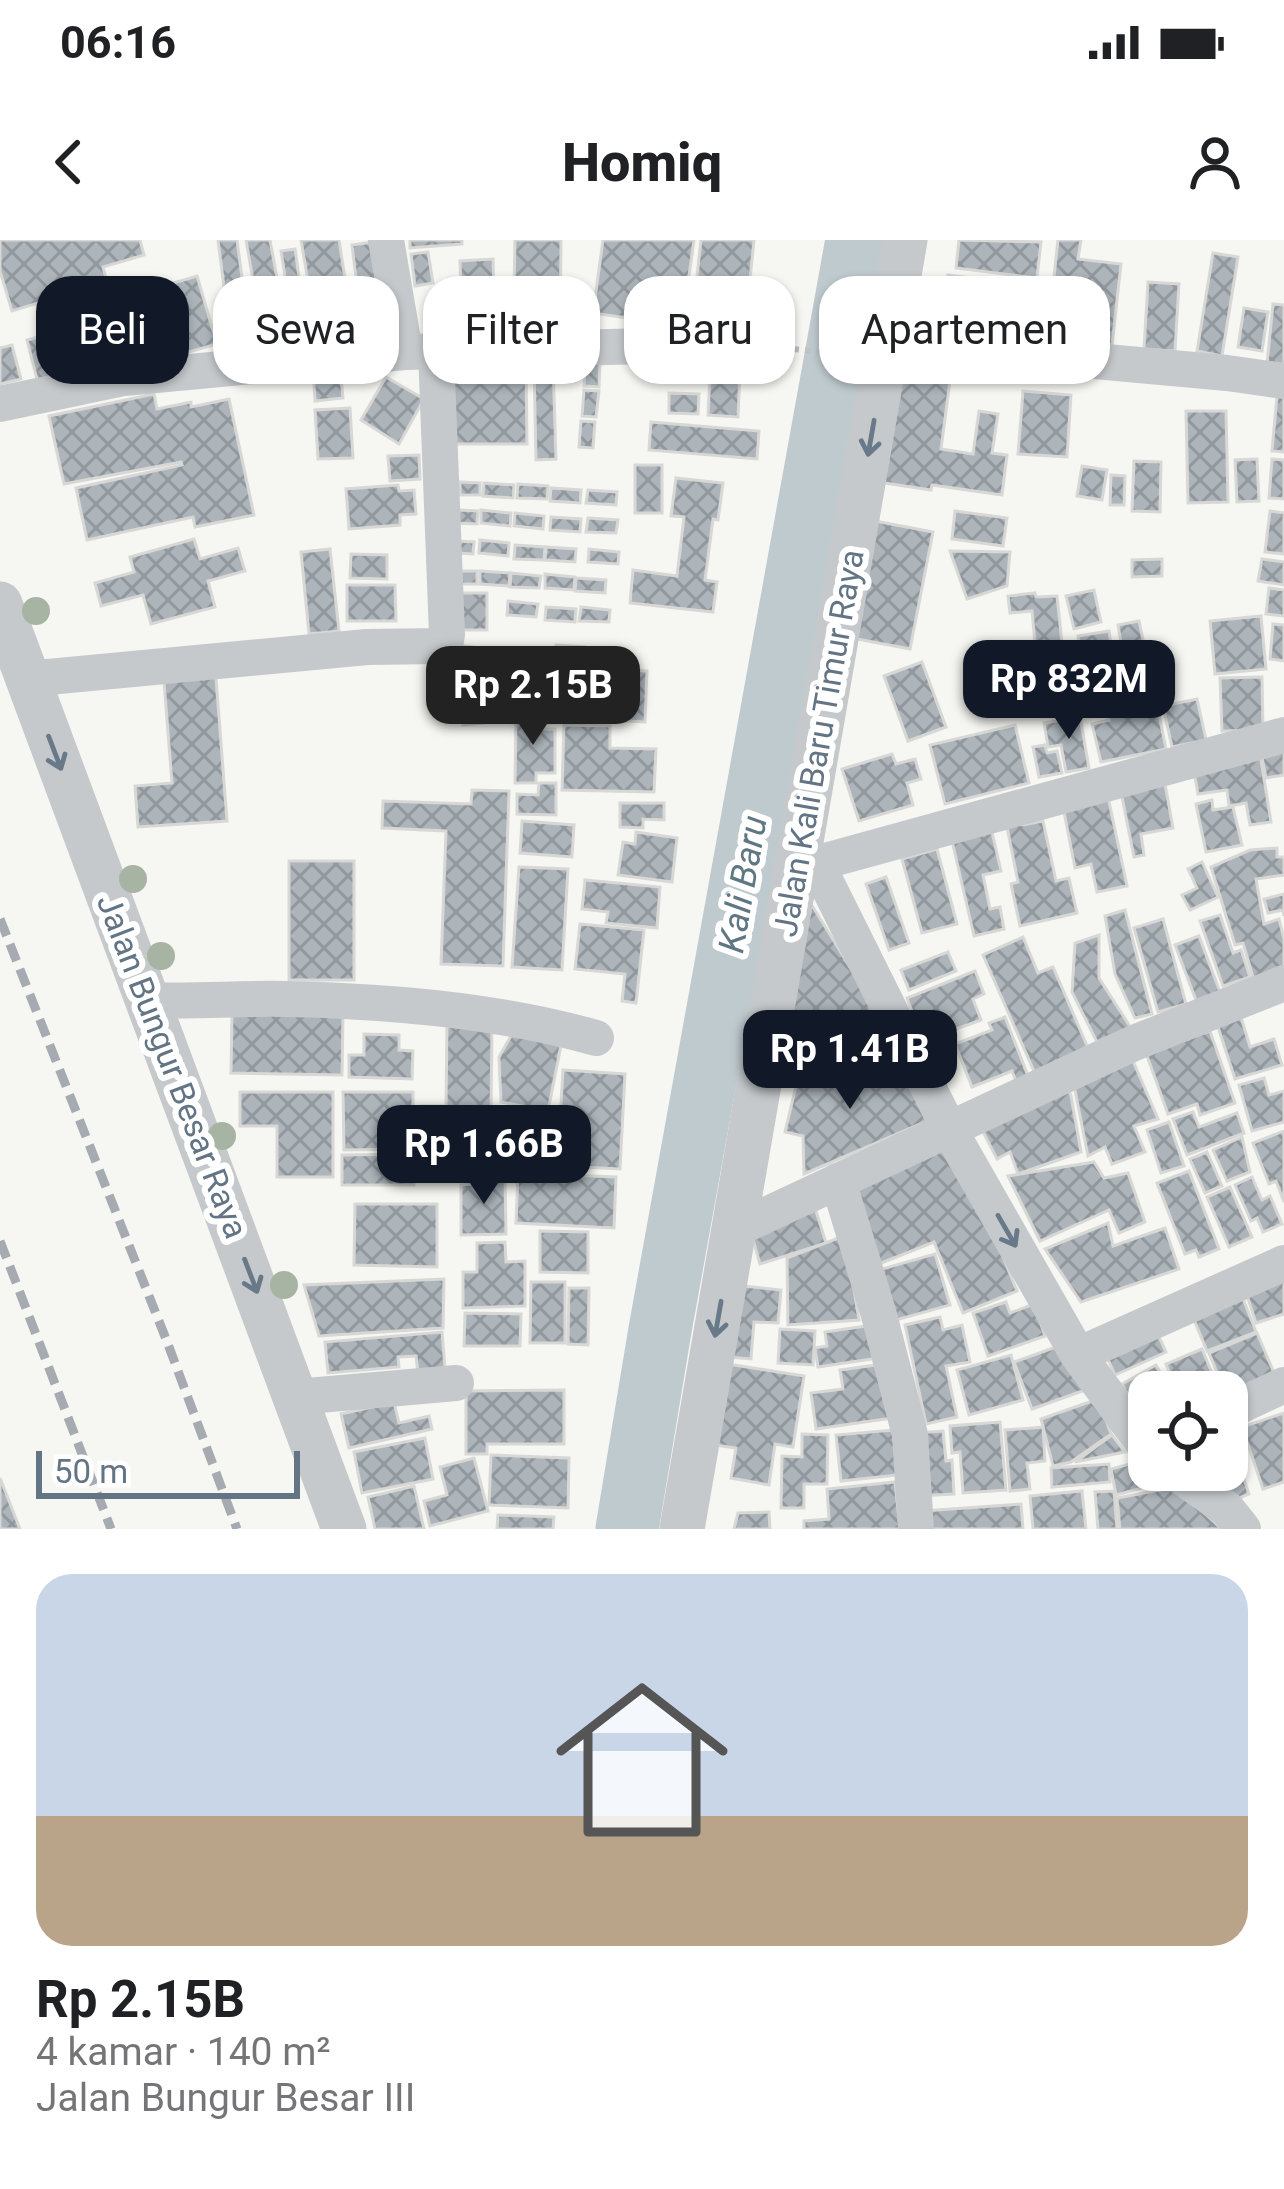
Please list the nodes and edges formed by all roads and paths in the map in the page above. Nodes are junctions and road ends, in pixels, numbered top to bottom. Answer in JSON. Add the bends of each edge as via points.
{"nodes":[{"id":1,"x":386,"y":240,"type":"edge"},
{"id":2,"x":905,"y":240,"type":"edge"},
{"id":3,"x":895,"y":276,"type":"edge"},
{"id":4,"x":624,"y":347,"type":"edge"},
{"id":5,"x":421,"y":352,"type":"junction"},
{"id":6,"x":1110,"y":362,"type":"edge"},
{"id":7,"x":1284,"y":382,"type":"edge"},
{"id":8,"x":868,"y":384,"type":"edge"},
{"id":9,"x":0,"y":404,"type":"edge"},
{"id":10,"x":0,"y":604,"type":"edge"},
{"id":11,"x":27,"y":679,"type":"junction"},
{"id":12,"x":1284,"y":735,"type":"edge"},
{"id":13,"x":806,"y":867,"type":"junction"},
{"id":14,"x":1284,"y":983,"type":"edge"},
{"id":15,"x":148,"y":1000,"type":"junction"},
{"id":16,"x":596,"y":1038,"type":"dead end"},
{"id":17,"x":949,"y":1129,"type":"junction"},
{"id":18,"x":838,"y":1181,"type":"junction"},
{"id":19,"x":734,"y":1230,"type":"junction"},
{"id":20,"x":1284,"y":1263,"type":"edge"},
{"id":21,"x":1078,"y":1354,"type":"junction"},
{"id":22,"x":456,"y":1383,"type":"dead end"},
{"id":23,"x":1284,"y":1385,"type":"edge"},
{"id":24,"x":296,"y":1397,"type":"junction"},
{"id":25,"x":1248,"y":1402,"type":"edge"},
{"id":26,"x":1128,"y":1422,"type":"edge"},
{"id":27,"x":1202,"y":1491,"type":"edge"},
{"id":28,"x":344,"y":1529,"type":"edge"},
{"id":29,"x":682,"y":1529,"type":"edge"},
{"id":30,"x":916,"y":1529,"type":"edge"},
{"id":31,"x":1243,"y":1529,"type":"edge"}],
"edges":[{"from":1,"to":5,"type":"street"},
{"from":2,"to":3,"type":"street","name":"Jalan Kali Baru Timur Raya"},
{"from":4,"to":5,"type":"street"},
{"from":5,"to":9,"type":"street","via":[[124,379]]},
{"from":5,"to":11,"type":"street","via":[[447,634],[440,646]]},
{"from":6,"to":7,"type":"street"},
{"from":8,"to":13,"type":"street","name":"Jalan Kali Baru Timur Raya","one_way":true},
{"from":10,"to":11,"type":"street","name":"Jalan Bungur Besar Raya"},
{"from":11,"to":15,"type":"street","name":"Jalan Bungur Besar Raya","one_way":true},
{"from":12,"to":13,"type":"street"},
{"from":13,"to":17,"type":"street"},
{"from":13,"to":19,"type":"street","name":"Jalan Kali Baru Timur Raya"},
{"from":14,"to":17,"type":"street"},
{"from":15,"to":16,"type":"street","via":[[388,1004]]},
{"from":15,"to":24,"type":"street","name":"Jalan Bungur Besar Raya","one_way":true},
{"from":17,"to":18,"type":"street"},
{"from":17,"to":21,"type":"street","one_way":true},
{"from":18,"to":19,"type":"street"},
{"from":18,"to":30,"type":"street","via":[[910,1435]]},
{"from":19,"to":29,"type":"street","name":"Jalan Kali Baru Timur Raya","one_way":true},
{"from":20,"to":21,"type":"street"},
{"from":21,"to":26,"type":"street"},
{"from":22,"to":24,"type":"street"},
{"from":23,"to":25,"type":"street"},
{"from":24,"to":28,"type":"street","name":"Jalan Bungur Besar Raya"},
{"from":27,"to":31,"type":"street"}]}
